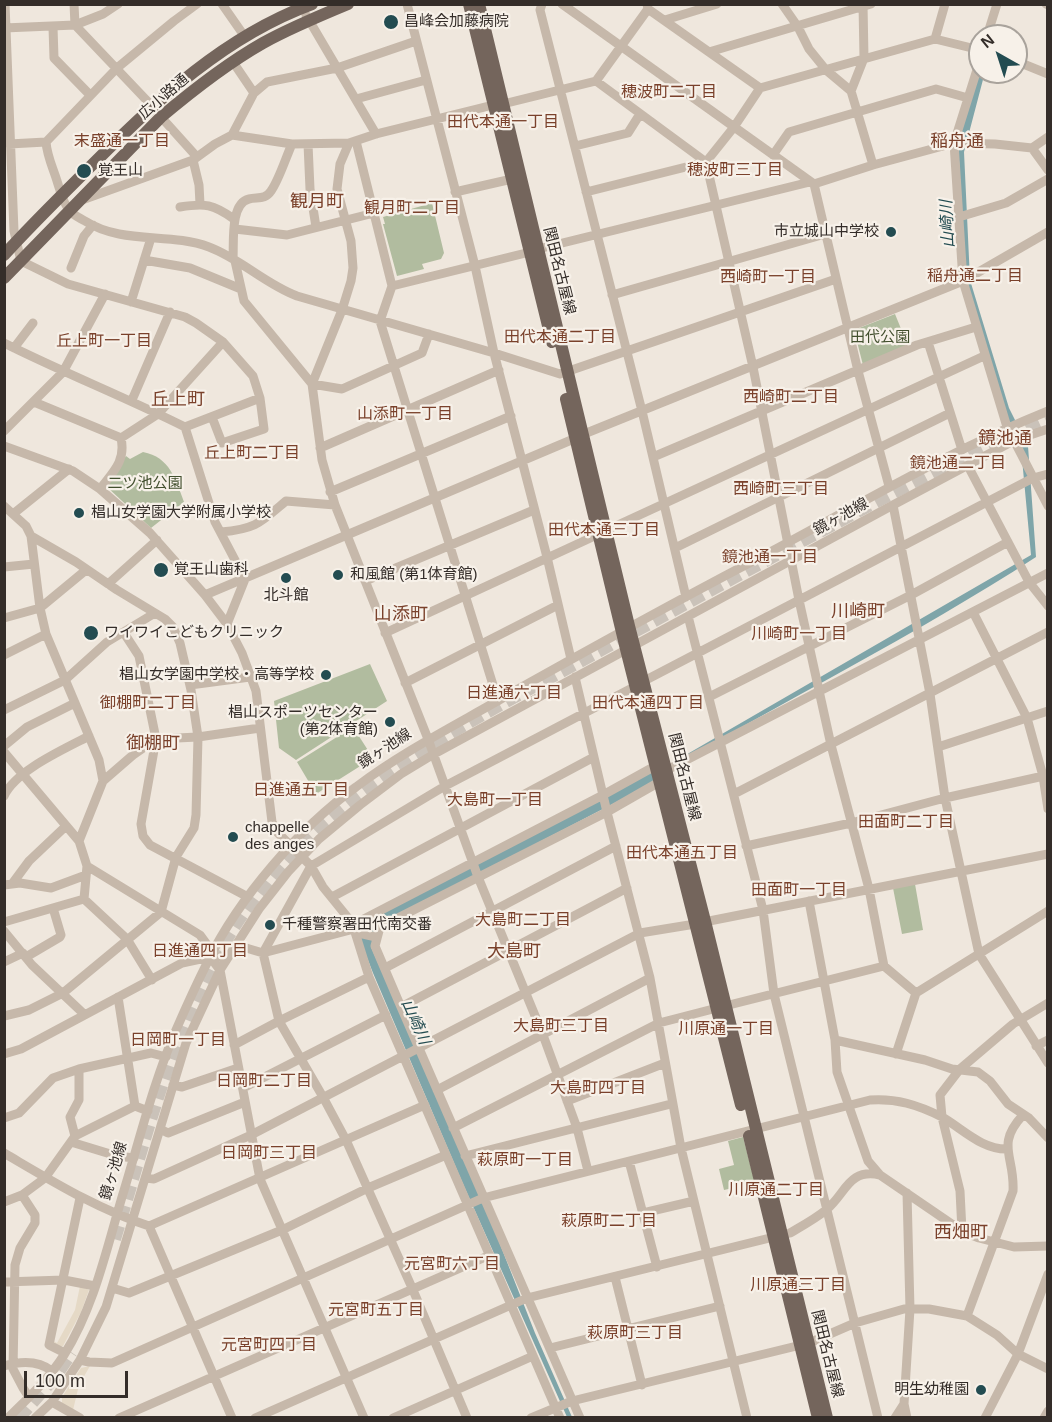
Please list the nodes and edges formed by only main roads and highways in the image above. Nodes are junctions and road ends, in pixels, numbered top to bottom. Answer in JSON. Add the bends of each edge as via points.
{"nodes":[{"id":1,"x":348,"y":4,"type":"edge"},
{"id":2,"x":469,"y":4,"type":"edge"},
{"id":3,"x":479,"y":4,"type":"edge"},
{"id":4,"x":305,"y":6,"type":"edge"},
{"id":5,"x":498,"y":104,"type":"junction"},
{"id":6,"x":534,"y":250,"type":"junction"},
{"id":7,"x":4,"y":255,"type":"edge"},
{"id":8,"x":4,"y":278,"type":"edge"},
{"id":9,"x":805,"y":1344,"type":"junction"},
{"id":10,"x":818,"y":1418,"type":"edge"},
{"id":11,"x":827,"y":1418,"type":"edge"}],
"edges":[{"from":1,"to":8,"type":"main road","name":"広小路通","via":[[264,42],[161,117]]},
{"from":2,"to":5,"type":"main road","name":"関田名古屋線"},
{"from":3,"to":5,"type":"main road","name":"関田名古屋線"},
{"from":4,"to":7,"type":"main road","name":"広小路通","via":[[245,37],[152,106]]},
{"from":5,"to":6,"type":"main road","name":"関田名古屋線"},
{"from":5,"to":6,"type":"main road","name":"関田名古屋線","via":[[512,179]]},
{"from":6,"to":9,"type":"main road","name":"関田名古屋線"},
{"from":9,"to":10,"type":"main road","name":"関田名古屋線"},
{"from":9,"to":11,"type":"main road","name":"関田名古屋線"}]}
